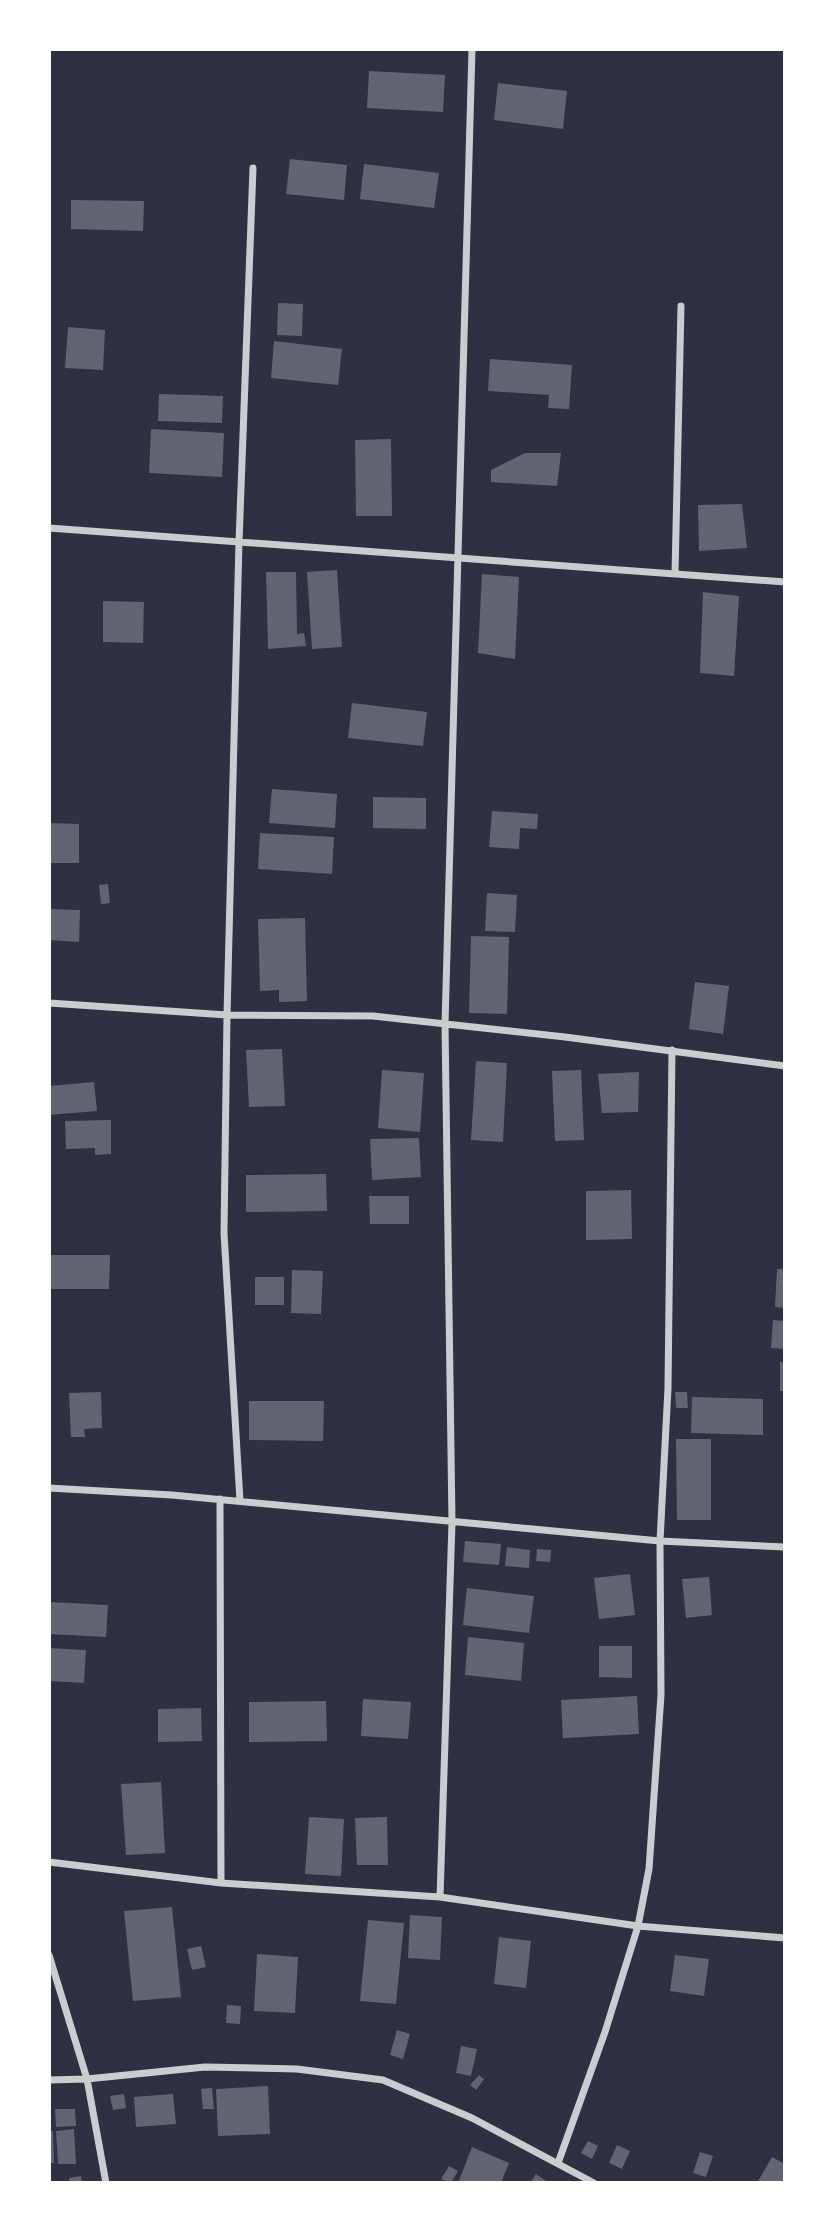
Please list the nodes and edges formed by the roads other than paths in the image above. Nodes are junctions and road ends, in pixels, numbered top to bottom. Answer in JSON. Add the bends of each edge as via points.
{"nodes":[{"id":1,"x":472,"y":49,"type":"edge"},
{"id":2,"x":253,"y":168,"type":"dead end"},
{"id":3,"x":681,"y":306,"type":"dead end"},
{"id":4,"x":49,"y":528,"type":"edge"},
{"id":5,"x":239,"y":542,"type":"junction"},
{"id":6,"x":459,"y":558,"type":"junction"},
{"id":7,"x":676,"y":574,"type":"junction"},
{"id":8,"x":785,"y":582,"type":"edge"},
{"id":9,"x":49,"y":1003,"type":"edge"},
{"id":10,"x":227,"y":1015,"type":"junction"},
{"id":11,"x":445,"y":1024,"type":"junction"},
{"id":12,"x":672,"y":1050,"type":"junction"},
{"id":13,"x":785,"y":1066,"type":"edge"},
{"id":14,"x":49,"y":1488,"type":"edge"},
{"id":15,"x":220,"y":1499,"type":"junction"},
{"id":16,"x":240,"y":1501,"type":"junction"},
{"id":17,"x":452,"y":1522,"type":"junction"},
{"id":18,"x":660,"y":1541,"type":"junction"},
{"id":19,"x":785,"y":1547,"type":"edge"},
{"id":20,"x":49,"y":1862,"type":"edge"},
{"id":21,"x":221,"y":1883,"type":"junction"},
{"id":22,"x":440,"y":1897,"type":"junction"},
{"id":23,"x":638,"y":1926,"type":"junction"},
{"id":24,"x":785,"y":1938,"type":"edge"},
{"id":25,"x":49,"y":1955,"type":"edge"},
{"id":26,"x":87,"y":2079,"type":"junction"},
{"id":27,"x":49,"y":2080,"type":"edge"},
{"id":28,"x":558,"y":2163,"type":"junction"},
{"id":29,"x":106,"y":2183,"type":"edge"},
{"id":30,"x":594,"y":2183,"type":"edge"}],
"edges":[{"from":1,"to":6,"type":"street"},
{"from":2,"to":5,"type":"street"},
{"from":3,"to":7,"type":"street"},
{"from":4,"to":5,"type":"street"},
{"from":5,"to":6,"type":"street"},
{"from":5,"to":10,"type":"street"},
{"from":6,"to":7,"type":"street"},
{"from":6,"to":11,"type":"street"},
{"from":7,"to":8,"type":"street"},
{"from":9,"to":10,"type":"street"},
{"from":10,"to":11,"type":"street","via":[[373,1016]]},
{"from":10,"to":16,"type":"street","via":[[225,1233]]},
{"from":11,"to":12,"type":"street"},
{"from":11,"to":17,"type":"street"},
{"from":12,"to":13,"type":"street"},
{"from":12,"to":18,"type":"street","via":[[668,1388]]},
{"from":14,"to":15,"type":"street"},
{"from":15,"to":16,"type":"street"},
{"from":15,"to":21,"type":"street"},
{"from":16,"to":17,"type":"street"},
{"from":17,"to":18,"type":"street"},
{"from":17,"to":22,"type":"street"},
{"from":18,"to":19,"type":"street"},
{"from":18,"to":23,"type":"street","via":[[661,1695],[649,1868]]},
{"from":20,"to":21,"type":"street"},
{"from":21,"to":22,"type":"street"},
{"from":22,"to":23,"type":"street"},
{"from":23,"to":24,"type":"street"},
{"from":23,"to":28,"type":"street"},
{"from":25,"to":26,"type":"street"},
{"from":26,"to":27,"type":"street"},
{"from":26,"to":28,"type":"street","via":[[205,2067],[297,2069],[383,2080],[472,2118]]},
{"from":26,"to":29,"type":"street"},
{"from":28,"to":30,"type":"street"}]}
